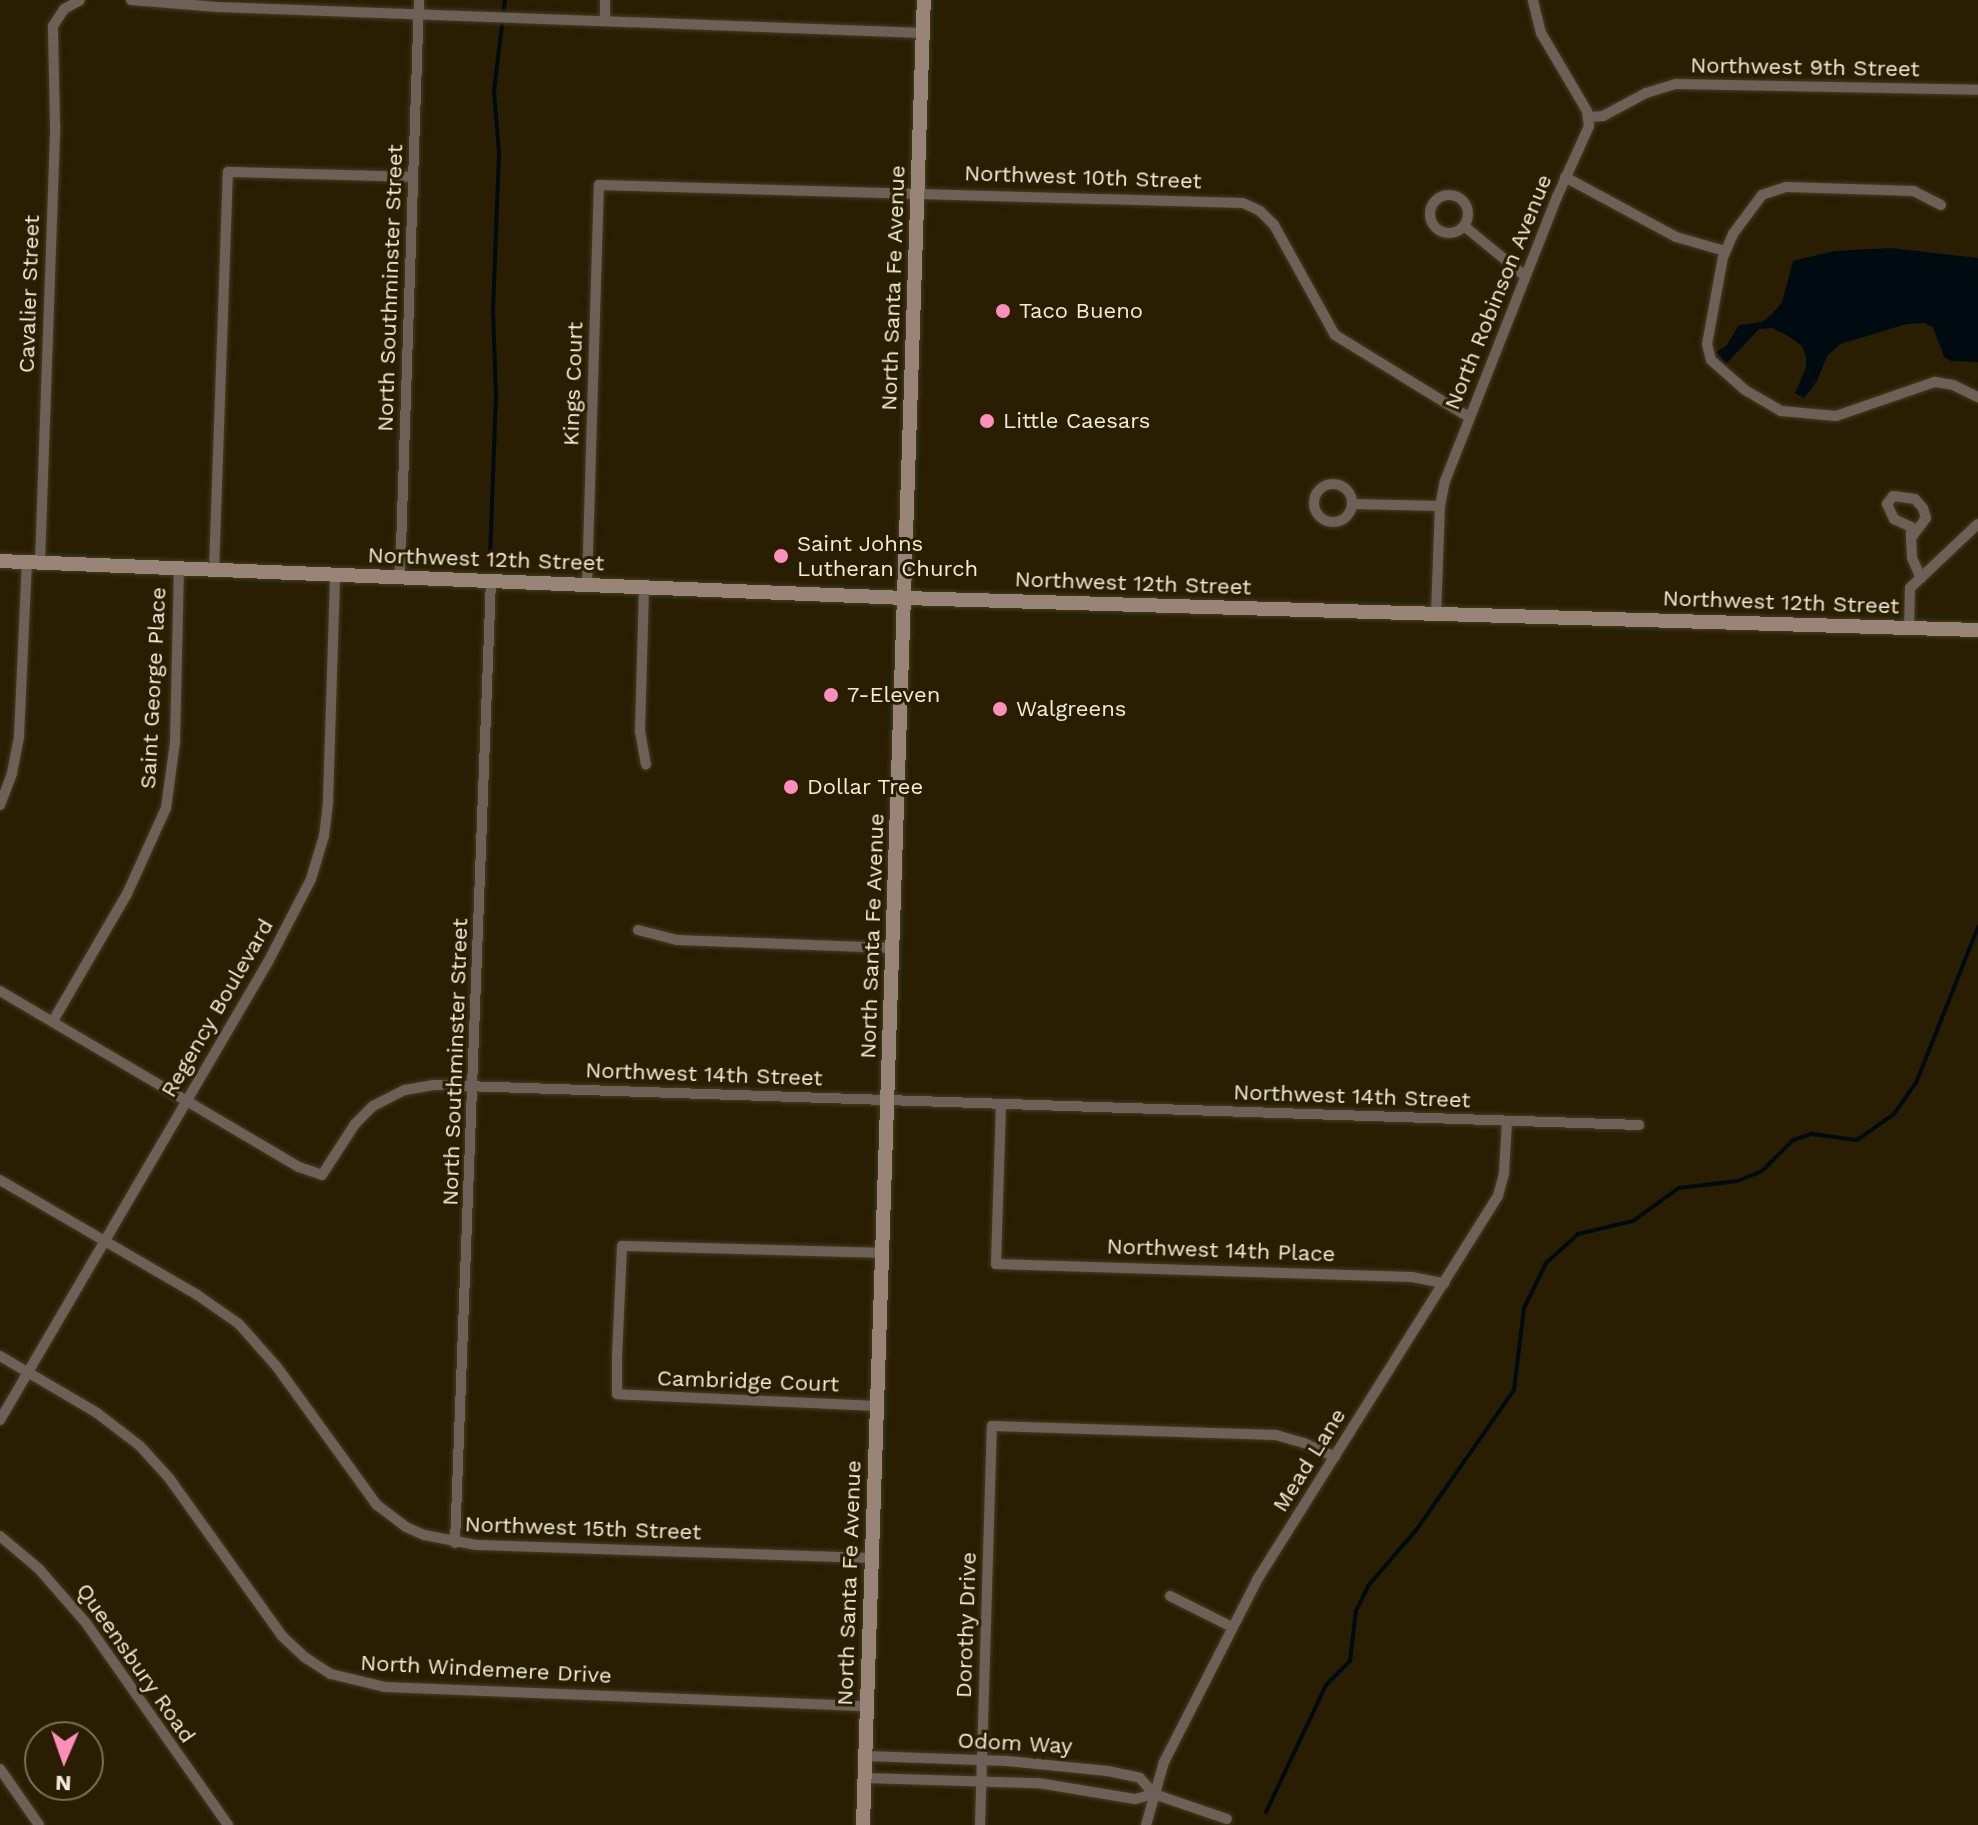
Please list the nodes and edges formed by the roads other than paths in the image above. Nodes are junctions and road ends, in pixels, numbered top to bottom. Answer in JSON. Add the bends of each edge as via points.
{"nodes":[{"id":1,"x":80,"y":0,"type":"edge"},
{"id":2,"x":131,"y":0,"type":"edge"},
{"id":3,"x":419,"y":0,"type":"edge"},
{"id":4,"x":605,"y":0,"type":"edge"},
{"id":5,"x":924,"y":0,"type":"edge"},
{"id":6,"x":1533,"y":0,"type":"edge"},
{"id":7,"x":419,"y":14,"type":"junction"},
{"id":8,"x":605,"y":21,"type":"junction"},
{"id":9,"x":923,"y":33,"type":"junction"},
{"id":10,"x":1978,"y":90,"type":"edge"},
{"id":11,"x":1590,"y":117,"type":"junction"},
{"id":12,"x":413,"y":177,"type":"junction"},
{"id":13,"x":1565,"y":177,"type":"junction"},
{"id":14,"x":599,"y":185,"type":"joint"},
{"id":15,"x":918,"y":194,"type":"junction"},
{"id":16,"x":1941,"y":205,"type":"dead end"},
{"id":17,"x":1464,"y":226,"type":"dead end"},
{"id":18,"x":1725,"y":251,"type":"junction"},
{"id":19,"x":1525,"y":276,"type":"junction"},
{"id":20,"x":1978,"y":397,"type":"edge"},
{"id":21,"x":1469,"y":417,"type":"junction"},
{"id":22,"x":1352,"y":504,"type":"dead end"},
{"id":23,"x":1440,"y":506,"type":"junction"},
{"id":24,"x":1978,"y":524,"type":"edge"},
{"id":25,"x":1911,"y":538,"type":"junction"},
{"id":26,"x":0,"y":561,"type":"edge"},
{"id":27,"x":34,"y":562,"type":"junction"},
{"id":28,"x":179,"y":568,"type":"junction"},
{"id":29,"x":214,"y":570,"type":"junction"},
{"id":30,"x":335,"y":574,"type":"junction"},
{"id":31,"x":400,"y":578,"type":"junction"},
{"id":32,"x":1921,"y":578,"type":"junction"},
{"id":33,"x":491,"y":581,"type":"junction"},
{"id":34,"x":587,"y":585,"type":"junction"},
{"id":35,"x":644,"y":588,"type":"junction"},
{"id":36,"x":905,"y":598,"type":"junction"},
{"id":37,"x":1436,"y":614,"type":"junction"},
{"id":38,"x":1909,"y":628,"type":"junction"},
{"id":39,"x":1978,"y":630,"type":"edge"},
{"id":40,"x":646,"y":764,"type":"dead end"},
{"id":41,"x":0,"y":805,"type":"edge"},
{"id":42,"x":638,"y":930,"type":"dead end"},
{"id":43,"x":893,"y":948,"type":"junction"},
{"id":44,"x":0,"y":991,"type":"edge"},
{"id":45,"x":53,"y":1021,"type":"junction"},
{"id":46,"x":474,"y":1087,"type":"junction"},
{"id":47,"x":187,"y":1100,"type":"junction"},
{"id":48,"x":889,"y":1100,"type":"junction"},
{"id":49,"x":1001,"y":1104,"type":"junction"},
{"id":50,"x":1507,"y":1121,"type":"junction"},
{"id":51,"x":1639,"y":1125,"type":"dead end"},
{"id":52,"x":0,"y":1180,"type":"edge"},
{"id":53,"x":105,"y":1242,"type":"junction"},
{"id":54,"x":882,"y":1253,"type":"junction"},
{"id":55,"x":1444,"y":1283,"type":"junction"},
{"id":56,"x":0,"y":1356,"type":"edge"},
{"id":57,"x":28,"y":1372,"type":"junction"},
{"id":58,"x":877,"y":1406,"type":"junction"},
{"id":59,"x":0,"y":1420,"type":"edge"},
{"id":60,"x":1335,"y":1457,"type":"junction"},
{"id":61,"x":0,"y":1536,"type":"edge"},
{"id":62,"x":455,"y":1543,"type":"junction"},
{"id":63,"x":872,"y":1558,"type":"junction"},
{"id":64,"x":1170,"y":1596,"type":"dead end"},
{"id":65,"x":1232,"y":1627,"type":"junction"},
{"id":66,"x":867,"y":1706,"type":"junction"},
{"id":67,"x":866,"y":1756,"type":"junction"},
{"id":68,"x":982,"y":1760,"type":"junction"},
{"id":69,"x":0,"y":1769,"type":"edge"},
{"id":70,"x":865,"y":1778,"type":"junction"},
{"id":71,"x":981,"y":1781,"type":"junction"},
{"id":72,"x":1154,"y":1794,"type":"junction"},
{"id":73,"x":1227,"y":1819,"type":"dead end"},
{"id":74,"x":39,"y":1825,"type":"edge"},
{"id":75,"x":228,"y":1825,"type":"edge"},
{"id":76,"x":863,"y":1825,"type":"edge"},
{"id":77,"x":980,"y":1825,"type":"edge"},
{"id":78,"x":1146,"y":1825,"type":"edge"}],
"edges":[{"from":1,"to":27,"type":"street","name":"Cavalier Street","via":[[64,9],[53,26],[55,125]]},
{"from":2,"to":7,"type":"street"},
{"from":3,"to":7,"type":"street","name":"North Southminster Street"},
{"from":4,"to":8,"type":"street"},
{"from":5,"to":9,"type":"main road","name":"North Santa Fe Avenue"},
{"from":6,"to":11,"type":"street","via":[[1541,33]]},
{"from":7,"to":8,"type":"street"},
{"from":7,"to":12,"type":"street","name":"North Southminster Street"},
{"from":8,"to":9,"type":"street"},
{"from":9,"to":15,"type":"main road","name":"North Santa Fe Avenue"},
{"from":10,"to":11,"type":"street","name":"Northwest 9th Street","via":[[1676,84]]},
{"from":11,"to":13,"type":"street","name":"North Robinson Avenue"},
{"from":12,"to":29,"type":"street","via":[[228,172]]},
{"from":12,"to":31,"type":"street","name":"North Southminster Street"},
{"from":13,"to":18,"type":"street","via":[[1676,237]]},
{"from":13,"to":19,"type":"street","name":"North Robinson Avenue"},
{"from":14,"to":15,"type":"street","name":"Northwest 10th Street"},
{"from":14,"to":34,"type":"street","name":"Kings Court"},
{"from":15,"to":21,"type":"street","name":"Northwest 10th Street","via":[[1235,201],[1251,206],[1274,225],[1335,335]]},
{"from":15,"to":36,"type":"main road","name":"North Santa Fe Avenue"},
{"from":16,"to":18,"type":"street","via":[[1914,191],[1774,189],[1753,205]]},
{"from":17,"to":19,"type":"street"},
{"from":18,"to":20,"type":"street","via":[[1707,344],[1711,360],[1764,404],[1781,411],[1836,416],[1935,382]]},
{"from":19,"to":21,"type":"street","name":"North Robinson Avenue"},
{"from":21,"to":23,"type":"street","name":"North Robinson Avenue"},
{"from":22,"to":23,"type":"street"},
{"from":23,"to":37,"type":"street","name":"North Robinson Avenue"},
{"from":24,"to":32,"type":"street"},
{"from":25,"to":25,"type":"street","via":[[1911,527],[1894,519],[1887,504],[1893,496],[1915,499],[1923,508],[1926,518]]},
{"from":25,"to":32,"type":"street"},
{"from":26,"to":27,"type":"main road","name":"Northwest 12th Street"},
{"from":27,"to":28,"type":"main road","name":"Northwest 12th Street"},
{"from":27,"to":41,"type":"street","name":"Cavalier Street","via":[[19,736]]},
{"from":28,"to":29,"type":"main road","name":"Northwest 12th Street"},
{"from":28,"to":45,"type":"street","name":"Saint George Place","via":[[175,742],[166,808],[127,894]]},
{"from":29,"to":30,"type":"main road","name":"Northwest 12th Street"},
{"from":30,"to":31,"type":"main road","name":"Northwest 12th Street"},
{"from":30,"to":47,"type":"street","name":"Regency Boulevard","via":[[328,801],[318,860],[268,962]]},
{"from":31,"to":33,"type":"main road","name":"Northwest 12th Street"},
{"from":32,"to":38,"type":"street","via":[[1910,588]]},
{"from":33,"to":34,"type":"main road","name":"Northwest 12th Street"},
{"from":33,"to":46,"type":"street","name":"North Southminster Street"},
{"from":34,"to":35,"type":"main road","name":"Northwest 12th Street"},
{"from":35,"to":36,"type":"main road","name":"Northwest 12th Street"},
{"from":35,"to":40,"type":"street","via":[[640,731]]},
{"from":36,"to":37,"type":"main road","name":"Northwest 12th Street"},
{"from":36,"to":43,"type":"main road","name":"North Santa Fe Avenue"},
{"from":37,"to":38,"type":"main road","name":"Northwest 12th Street"},
{"from":38,"to":39,"type":"main road","name":"Northwest 12th Street"},
{"from":42,"to":43,"type":"street","via":[[677,940]]},
{"from":43,"to":48,"type":"main road","name":"North Santa Fe Avenue"},
{"from":44,"to":45,"type":"street","name":"Northwest 14th Street"},
{"from":45,"to":47,"type":"street","name":"Northwest 14th Street"},
{"from":46,"to":47,"type":"street","name":"Northwest 14th Street","via":[[434,1085],[386,1098],[355,1124],[322,1175],[299,1167]]},
{"from":46,"to":48,"type":"street","name":"Northwest 14th Street"},
{"from":46,"to":62,"type":"street","name":"North Southminster Street"},
{"from":47,"to":53,"type":"street","name":"Regency Boulevard"},
{"from":48,"to":49,"type":"street","name":"Northwest 14th Street"},
{"from":48,"to":54,"type":"main road","name":"North Santa Fe Avenue"},
{"from":49,"to":50,"type":"street","name":"Northwest 14th Street"},
{"from":49,"to":55,"type":"street","name":"Northwest 14th Place","via":[[996,1264],[1412,1277]]},
{"from":50,"to":51,"type":"street","name":"Northwest 14th Street"},
{"from":50,"to":55,"type":"street","name":"Mead Lane","via":[[1502,1186]]},
{"from":52,"to":53,"type":"street","name":"Northwest 15th Street"},
{"from":53,"to":57,"type":"street","name":"Regency Boulevard"},
{"from":53,"to":62,"type":"street","name":"Northwest 15th Street","via":[[239,1324],[277,1367],[377,1505],[406,1527]]},
{"from":54,"to":58,"type":"main road","name":"North Santa Fe Avenue"},
{"from":54,"to":58,"type":"street","name":"Cambridge Court","via":[[622,1246],[617,1394]]},
{"from":55,"to":60,"type":"street","name":"Mead Lane"},
{"from":56,"to":57,"type":"street","name":"North Windemere Drive"},
{"from":57,"to":59,"type":"street","name":"Regency Boulevard"},
{"from":57,"to":66,"type":"street","name":"North Windemere Drive","via":[[140,1446],[169,1478],[282,1636],[331,1674],[385,1687]]},
{"from":58,"to":63,"type":"main road","name":"North Santa Fe Avenue"},
{"from":60,"to":65,"type":"street","name":"Mead Lane"},
{"from":60,"to":68,"type":"street","name":"Dorothy Drive","via":[[1276,1435],[992,1426]]},
{"from":61,"to":75,"type":"street","name":"Queensbury Road","via":[[39,1569],[86,1623]]},
{"from":62,"to":63,"type":"street","name":"Northwest 15th Street"},
{"from":63,"to":66,"type":"main road","name":"North Santa Fe Avenue"},
{"from":64,"to":65,"type":"street"},
{"from":65,"to":72,"type":"street","name":"Mead Lane","via":[[1164,1762]]},
{"from":66,"to":67,"type":"main road","name":"North Santa Fe Avenue"},
{"from":67,"to":68,"type":"street","name":"Odom Way"},
{"from":67,"to":70,"type":"main road","name":"North Santa Fe Avenue"},
{"from":68,"to":71,"type":"street","name":"Dorothy Drive"},
{"from":68,"to":72,"type":"street","name":"Odom Way","via":[[1108,1771],[1140,1778]]},
{"from":69,"to":74,"type":"street"},
{"from":70,"to":71,"type":"street","name":"Odom Way"},
{"from":70,"to":76,"type":"main road","name":"North Santa Fe Avenue"},
{"from":71,"to":72,"type":"street","name":"Odom Way","via":[[1070,1786],[1135,1799]]},
{"from":71,"to":77,"type":"street","name":"Dorothy Drive"},
{"from":72,"to":73,"type":"street","name":"Odom Way"},
{"from":72,"to":78,"type":"street","name":"Mead Lane"}]}
